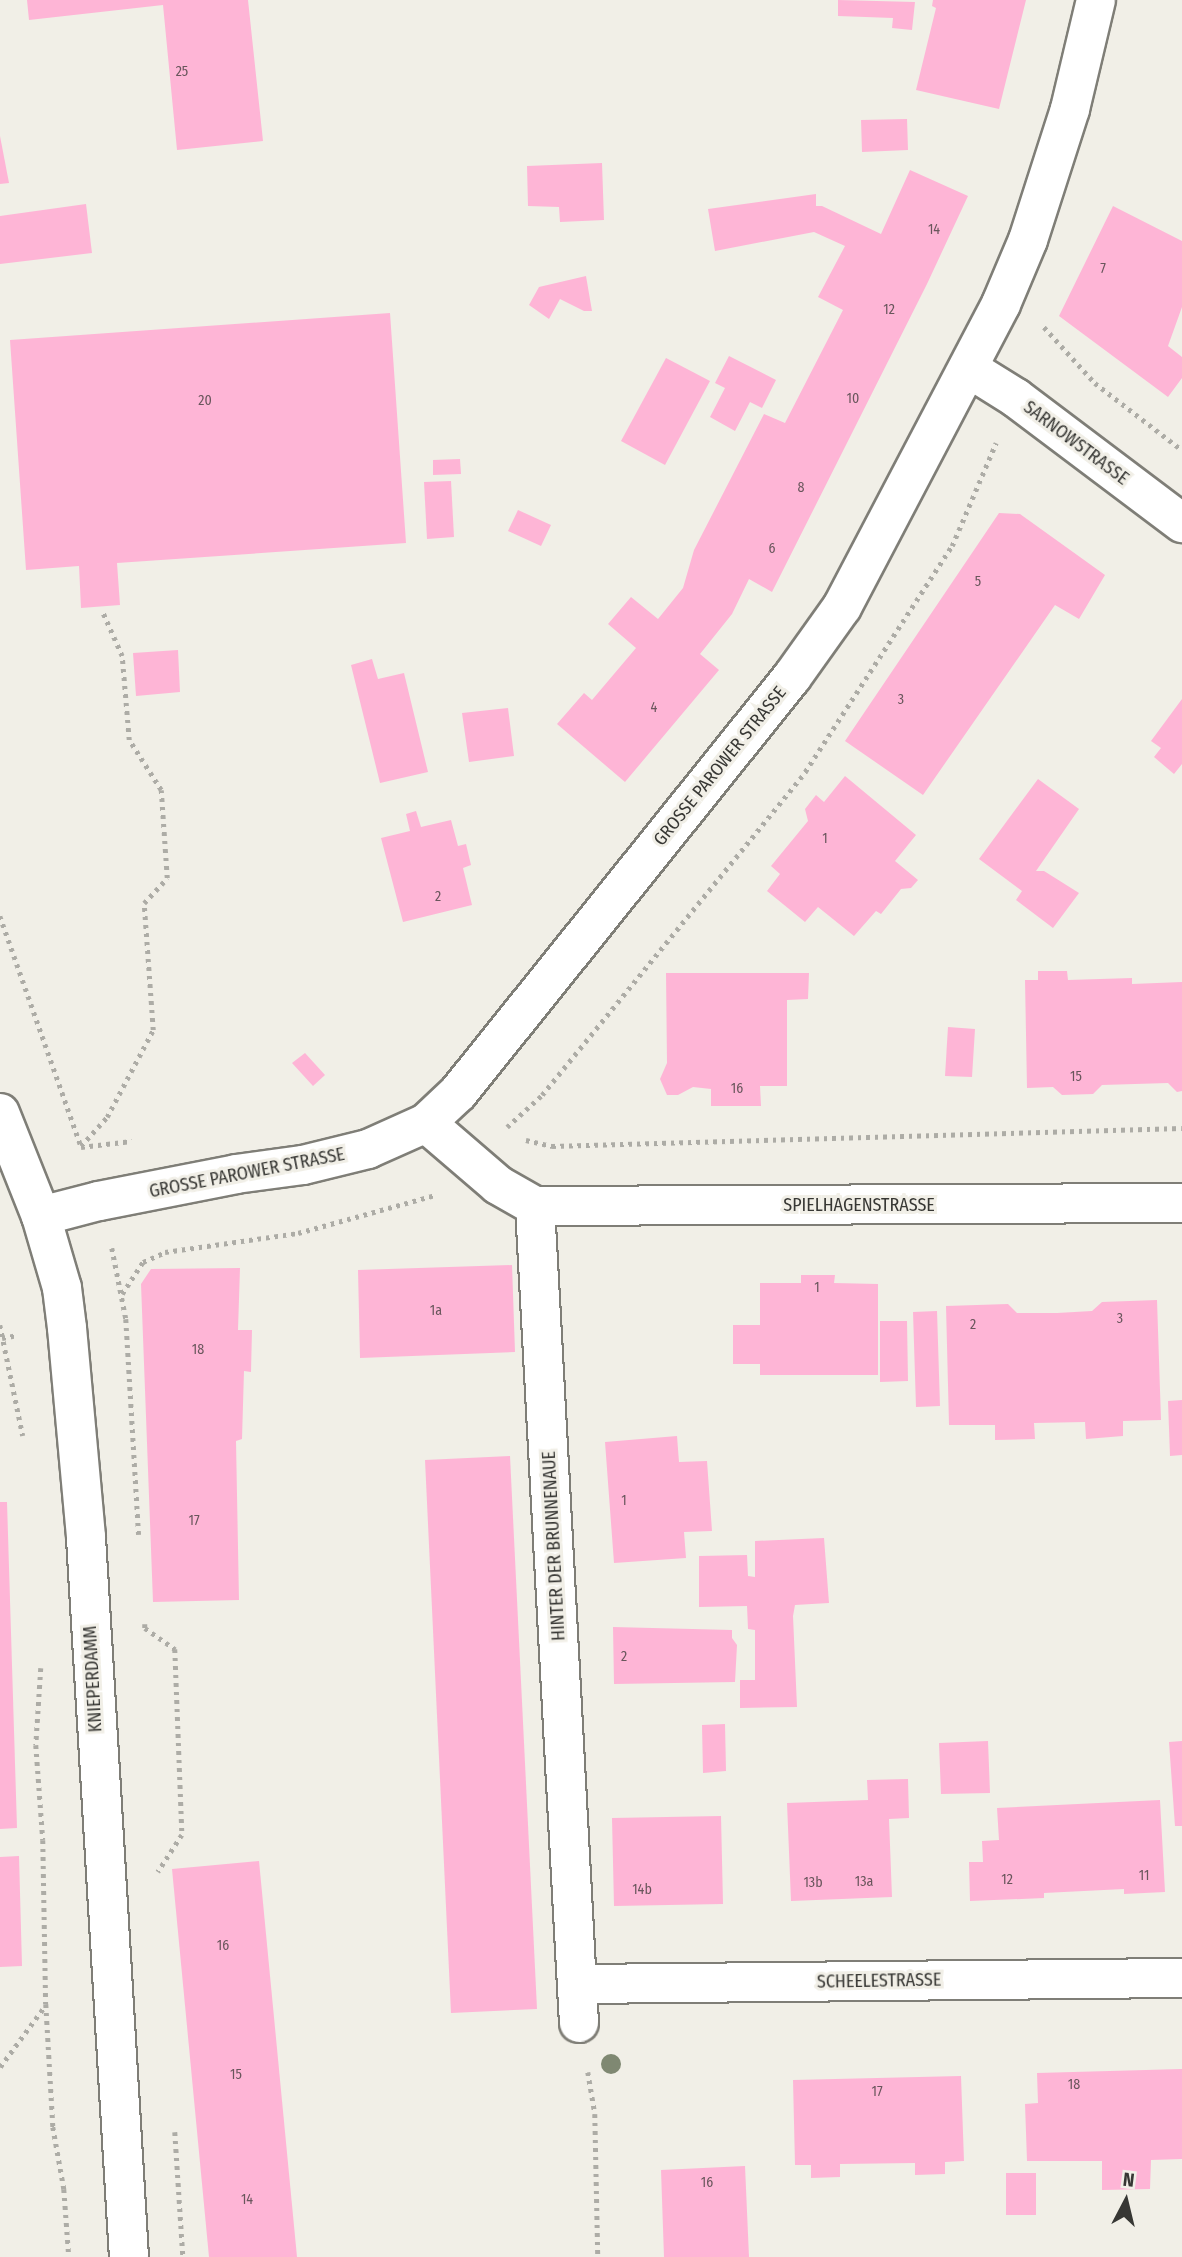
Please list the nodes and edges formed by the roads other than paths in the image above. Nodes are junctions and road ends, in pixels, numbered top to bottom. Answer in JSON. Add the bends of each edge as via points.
{"nodes":[{"id":1,"x":1096,"y":0,"type":"edge"},
{"id":2,"x":968,"y":368,"type":"junction"},
{"id":3,"x":1182,"y":523,"type":"edge"},
{"id":4,"x":0,"y":1113,"type":"edge"},
{"id":5,"x":426,"y":1123,"type":"junction"},
{"id":6,"x":1182,"y":1203,"type":"edge"},
{"id":7,"x":535,"y":1206,"type":"junction"},
{"id":8,"x":41,"y":1216,"type":"junction"},
{"id":9,"x":1182,"y":1978,"type":"edge"},
{"id":10,"x":577,"y":1984,"type":"junction"},
{"id":11,"x":579,"y":2023,"type":"road end"},
{"id":12,"x":129,"y":2257,"type":"edge"}],
"edges":[{"from":1,"to":2,"type":"street","name":"GROSSE PAROWER STRASSE","via":[[1052,175],[1001,304]]},
{"from":2,"to":3,"type":"street","name":"SARNOWSTRASSE","via":[[1016,398]]},
{"from":2,"to":5,"type":"street","name":"GROSSE PAROWER STRASSE","via":[[842,607],[799,667],[458,1093]]},
{"from":4,"to":8,"type":"street","name":"KNIEPERDAMM"},
{"from":5,"to":7,"type":"street","via":[[498,1185]]},
{"from":5,"to":8,"type":"street","name":"GROSSE PAROWER STRASSE","via":[[368,1149],[303,1165],[99,1201]]},
{"from":6,"to":7,"type":"street","name":"SPIELHAGENSTRASSE"},
{"from":7,"to":10,"type":"street","name":"HINTER DER BRUNNENAUE"},
{"from":8,"to":12,"type":"street","name":"KNIEPERDAMM","via":[[62,1288],[74,1394]]},
{"from":9,"to":10,"type":"street","name":"SCHEELESTRASSE"},
{"from":10,"to":11,"type":"street","name":"HINTER DER BRUNNENAUE"}]}
